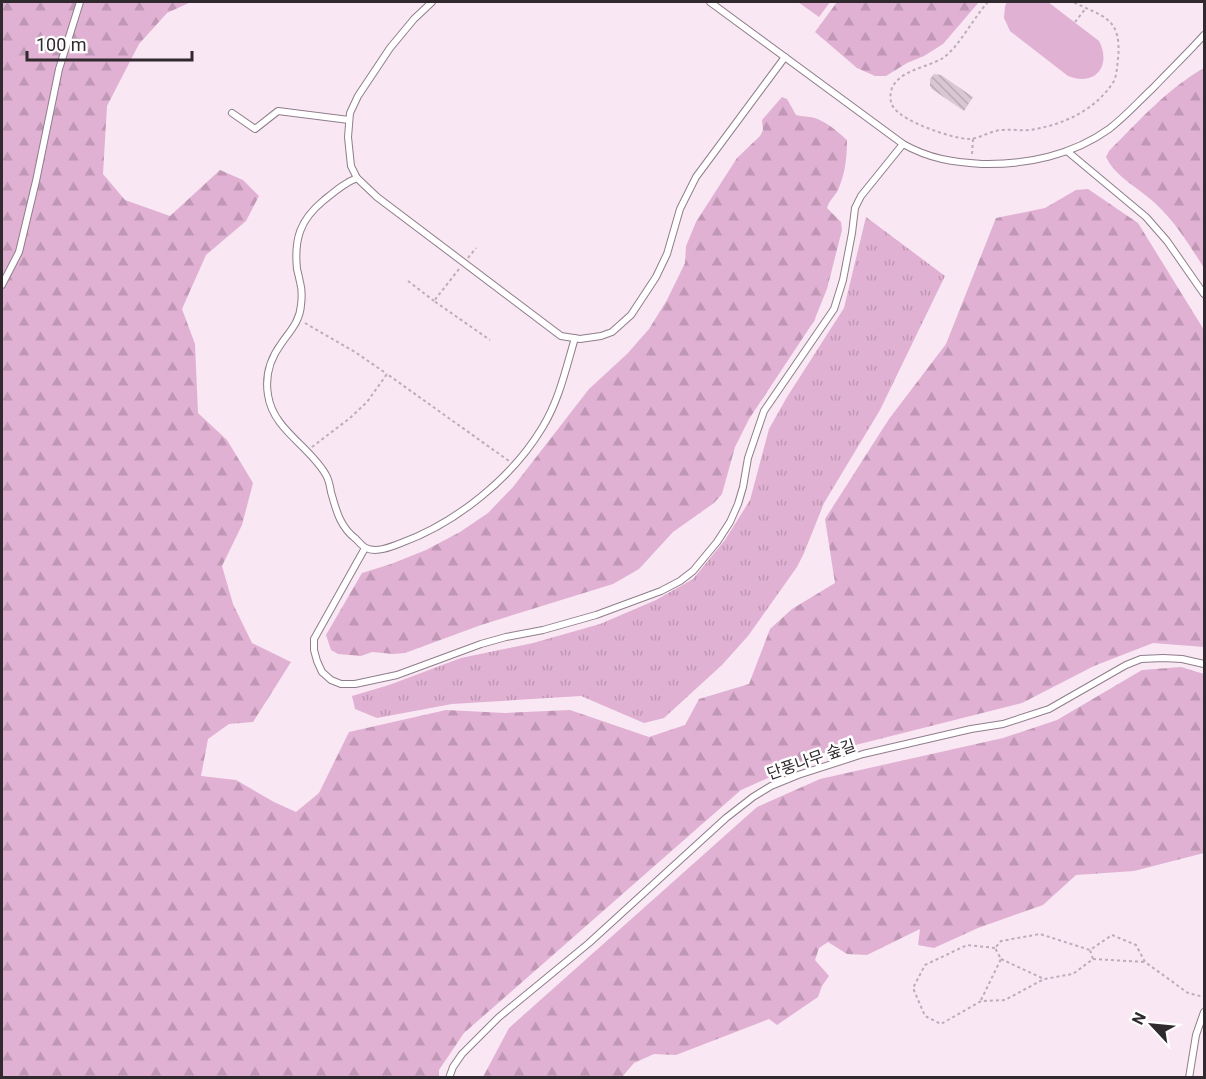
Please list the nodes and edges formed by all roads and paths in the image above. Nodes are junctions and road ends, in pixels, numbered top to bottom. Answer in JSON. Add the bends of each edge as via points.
{"nodes":[{"id":1,"x":80,"y":2,"type":"edge"},
{"id":2,"x":432,"y":2,"type":"edge"},
{"id":3,"x":710,"y":2,"type":"edge"},
{"id":4,"x":988,"y":2,"type":"edge"},
{"id":5,"x":1073,"y":2,"type":"edge"},
{"id":6,"x":1086,"y":8,"type":"junction"},
{"id":7,"x":1075,"y":22,"type":"dead end"},
{"id":8,"x":1204,"y":35,"type":"edge"},
{"id":9,"x":785,"y":57,"type":"junction"},
{"id":10,"x":232,"y":113,"type":"dead end"},
{"id":11,"x":349,"y":120,"type":"junction"},
{"id":12,"x":973,"y":138,"type":"junction"},
{"id":13,"x":903,"y":144,"type":"junction"},
{"id":14,"x":1067,"y":151,"type":"junction"},
{"id":15,"x":971,"y":163,"type":"junction"},
{"id":16,"x":357,"y":178,"type":"junction"},
{"id":17,"x":452,"y":279,"type":"dead end"},
{"id":18,"x":408,"y":281,"type":"dead end"},
{"id":19,"x":2,"y":285,"type":"edge"},
{"id":20,"x":1204,"y":294,"type":"edge"},
{"id":21,"x":434,"y":301,"type":"junction"},
{"id":22,"x":298,"y":320,"type":"junction"},
{"id":23,"x":575,"y":338,"type":"junction"},
{"id":24,"x":490,"y":340,"type":"dead end"},
{"id":25,"x":387,"y":374,"type":"junction"},
{"id":26,"x":308,"y":451,"type":"junction"},
{"id":27,"x":513,"y":464,"type":"junction"},
{"id":28,"x":364,"y":548,"type":"junction"},
{"id":29,"x":1204,"y":664,"type":"edge"},
{"id":30,"x":995,"y":948,"type":"junction"},
{"id":31,"x":1090,"y":950,"type":"junction"},
{"id":32,"x":1001,"y":959,"type":"junction"},
{"id":33,"x":1093,"y":959,"type":"junction"},
{"id":34,"x":1145,"y":962,"type":"junction"},
{"id":35,"x":1044,"y":979,"type":"junction"},
{"id":36,"x":1204,"y":997,"type":"edge"},
{"id":37,"x":981,"y":1001,"type":"junction"},
{"id":38,"x":1204,"y":1012,"type":"edge"},
{"id":39,"x":450,"y":1077,"type":"edge"},
{"id":40,"x":1189,"y":1077,"type":"edge"}],
"edges":[{"from":1,"to":19,"type":"lane","via":[[59,69],[19,252]]},
{"from":2,"to":11,"type":"lane","via":[[390,48],[358,96]]},
{"from":3,"to":9,"type":"lane"},
{"from":4,"to":12,"type":"path","via":[[952,50],[896,81],[890,99],[903,117],[951,136]]},
{"from":5,"to":6,"type":"path"},
{"from":6,"to":7,"type":"path"},
{"from":6,"to":12,"type":"path","via":[[1116,28],[1119,40],[1115,79],[1094,104],[1064,121],[1028,130],[994,130]]},
{"from":8,"to":14,"type":"lane","via":[[1111,127]]},
{"from":9,"to":13,"type":"lane"},
{"from":9,"to":23,"type":"lane","via":[[696,177],[680,208],[667,254],[631,315],[612,332]]},
{"from":10,"to":11,"type":"lane","via":[[255,129],[278,111]]},
{"from":11,"to":16,"type":"lane","via":[[351,166]]},
{"from":12,"to":15,"type":"path"},
{"from":13,"to":15,"type":"lane","via":[[928,157]]},
{"from":13,"to":28,"type":"lane","via":[[855,208],[834,309],[764,411],[748,458],[744,487],[730,522],[693,571],[680,581],[596,615],[481,644],[397,675],[341,684],[322,672],[314,639]]},
{"from":14,"to":15,"type":"lane","via":[[1022,162]]},
{"from":14,"to":20,"type":"lane","via":[[1146,217]]},
{"from":16,"to":22,"type":"lane","via":[[317,206],[303,225],[297,240],[301,296]]},
{"from":16,"to":23,"type":"lane","via":[[561,336]]},
{"from":17,"to":21,"type":"path"},
{"from":18,"to":21,"type":"path"},
{"from":21,"to":24,"type":"path"},
{"from":22,"to":25,"type":"path"},
{"from":22,"to":26,"type":"lane","via":[[274,354],[267,380],[268,397],[281,425]]},
{"from":23,"to":27,"type":"lane","via":[[544,426]]},
{"from":25,"to":26,"type":"path","via":[[367,402]]},
{"from":25,"to":27,"type":"path"},
{"from":26,"to":28,"type":"lane","via":[[327,477],[338,517]]},
{"from":27,"to":28,"type":"lane","via":[[494,486],[430,531],[385,549]]},
{"from":29,"to":39,"type":"lane","name":"단풍나무 숲길","via":[[1182,659],[1141,659],[1049,710],[1003,724],[863,754],[771,786],[726,818],[588,943],[499,1017],[462,1054]]},
{"from":30,"to":31,"type":"path","via":[[1001,941],[1040,934]]},
{"from":30,"to":32,"type":"path"},
{"from":30,"to":37,"type":"path","via":[[967,945],[925,965],[913,988],[925,1016],[941,1024]]},
{"from":31,"to":33,"type":"path"},
{"from":31,"to":34,"type":"path","via":[[1112,936],[1136,945]]},
{"from":32,"to":35,"type":"path"},
{"from":32,"to":37,"type":"path"},
{"from":33,"to":34,"type":"path"},
{"from":33,"to":35,"type":"path","via":[[1073,974]]},
{"from":34,"to":36,"type":"path","via":[[1188,993]]},
{"from":35,"to":37,"type":"path","via":[[1005,1000]]},
{"from":38,"to":40,"type":"lane"}]}
